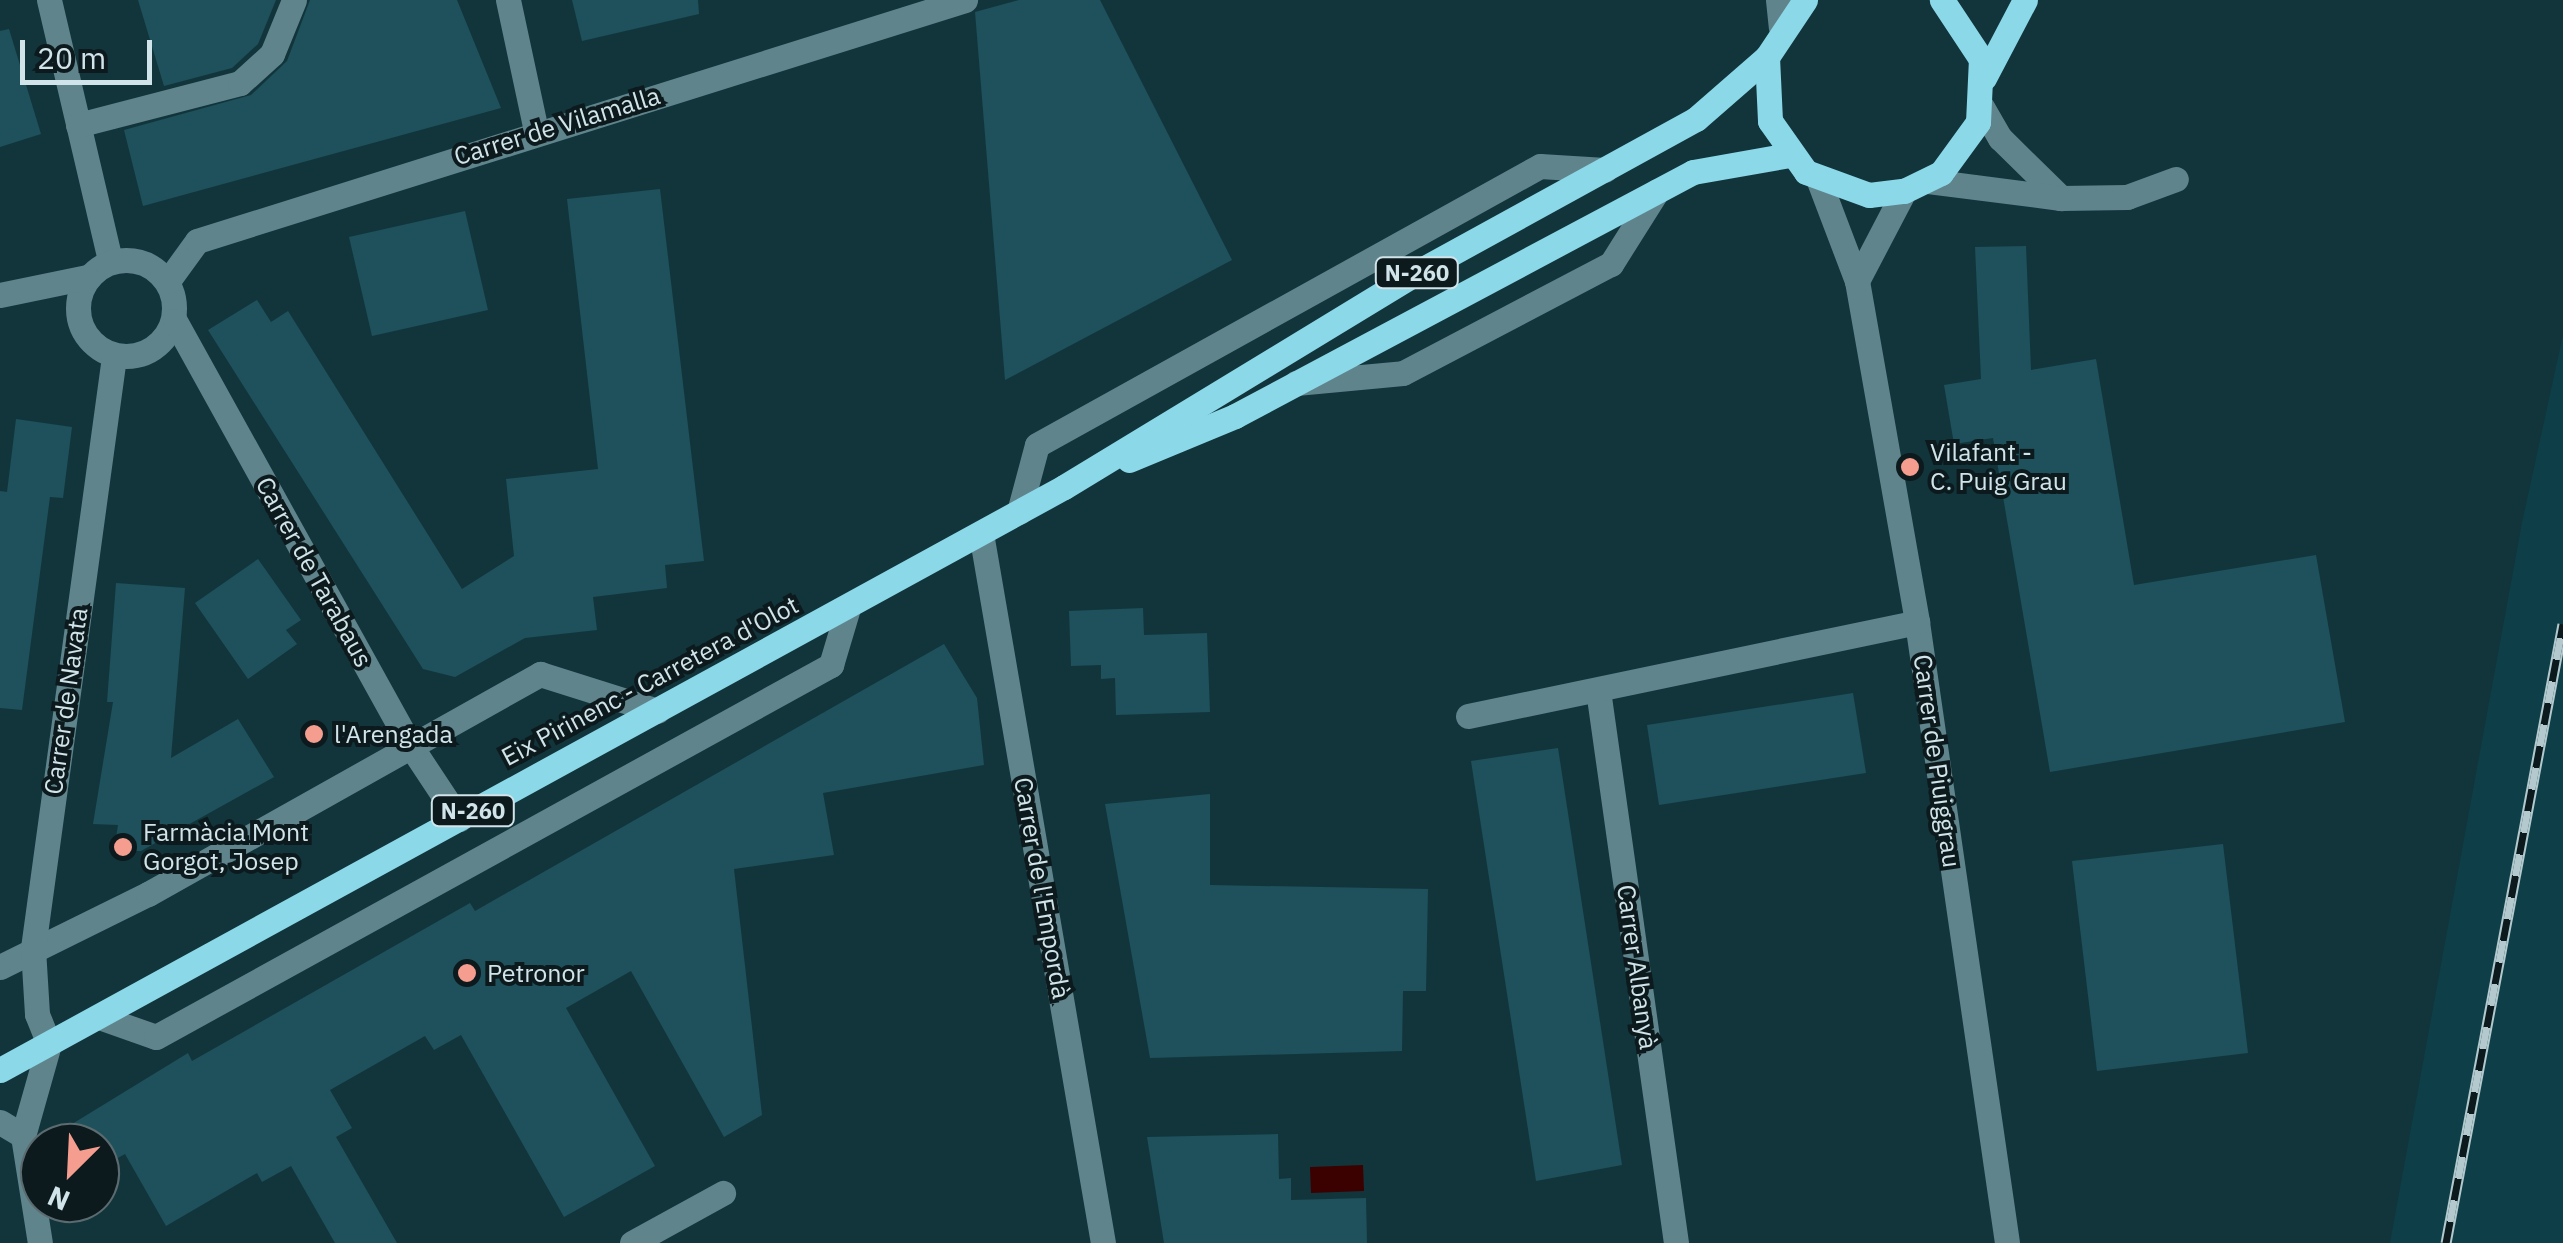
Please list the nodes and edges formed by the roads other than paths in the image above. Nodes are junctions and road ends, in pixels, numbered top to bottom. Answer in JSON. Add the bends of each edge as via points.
{"nodes":[{"id":1,"x":49,"y":0,"type":"edge"},
{"id":2,"x":294,"y":0,"type":"edge"},
{"id":3,"x":508,"y":0,"type":"edge"},
{"id":4,"x":965,"y":0,"type":"edge"},
{"id":5,"x":1778,"y":0,"type":"edge"},
{"id":6,"x":1804,"y":0,"type":"edge"},
{"id":7,"x":1942,"y":0,"type":"edge"},
{"id":8,"x":2025,"y":0,"type":"edge"},
{"id":9,"x":904,"y":10,"type":"edge"},
{"id":10,"x":1781,"y":26,"type":"junction"},
{"id":11,"x":1767,"y":58,"type":"junction"},
{"id":12,"x":1984,"y":78,"type":"junction"},
{"id":13,"x":1982,"y":106,"type":"junction"},
{"id":14,"x":78,"y":124,"type":"junction"},
{"id":15,"x":536,"y":131,"type":"junction"},
{"id":16,"x":1789,"y":154,"type":"junction"},
{"id":17,"x":1605,"y":170,"type":"junction"},
{"id":18,"x":2176,"y":179,"type":"dead end"},
{"id":19,"x":1819,"y":181,"type":"junction"},
{"id":20,"x":1916,"y":186,"type":"junction"},
{"id":21,"x":1657,"y":191,"type":"junction"},
{"id":22,"x":2061,"y":198,"type":"junction"},
{"id":23,"x":110,"y":261,"type":"junction"},
{"id":24,"x":87,"y":277,"type":"junction"},
{"id":25,"x":168,"y":281,"type":"junction"},
{"id":26,"x":1857,"y":281,"type":"junction"},
{"id":27,"x":0,"y":295,"type":"edge"},
{"id":28,"x":174,"y":321,"type":"junction"},
{"id":29,"x":114,"y":356,"type":"junction"},
{"id":30,"x":1296,"y":383,"type":"junction"},
{"id":31,"x":1064,"y":487,"type":"junction"},
{"id":32,"x":1019,"y":512,"type":"junction"},
{"id":33,"x":981,"y":533,"type":"junction"},
{"id":34,"x":848,"y":608,"type":"junction"},
{"id":35,"x":1917,"y":622,"type":"junction"},
{"id":36,"x":1598,"y":690,"type":"junction"},
{"id":37,"x":657,"y":712,"type":"junction"},
{"id":38,"x":1468,"y":716,"type":"dead end"},
{"id":39,"x":410,"y":745,"type":"junction"},
{"id":40,"x":459,"y":819,"type":"junction"},
{"id":41,"x":32,"y":948,"type":"junction"},
{"id":42,"x":0,"y":967,"type":"edge"},
{"id":43,"x":99,"y":1018,"type":"junction"},
{"id":44,"x":50,"y":1044,"type":"junction"},
{"id":45,"x":0,"y":1070,"type":"edge"},
{"id":46,"x":0,"y":1122,"type":"edge"},
{"id":47,"x":12,"y":1139,"type":"edge"},
{"id":48,"x":724,"y":1193,"type":"dead end"},
{"id":49,"x":40,"y":1243,"type":"edge"},
{"id":50,"x":632,"y":1243,"type":"edge"},
{"id":51,"x":1104,"y":1243,"type":"edge"},
{"id":52,"x":1676,"y":1243,"type":"edge"},
{"id":53,"x":2007,"y":1243,"type":"edge"}],
"edges":[{"from":1,"to":14,"type":"street"},
{"from":2,"to":14,"type":"street","via":[[272,54],[240,83]]},
{"from":3,"to":15,"type":"street"},
{"from":4,"to":9,"type":"street","name":"Carrer de Vilamalla"},
{"from":5,"to":10,"type":"street"},
{"from":6,"to":10,"type":"main road","number":"N-260"},
{"from":7,"to":12,"type":"main road","via":[[1974,40]]},
{"from":8,"to":12,"type":"main road"},
{"from":9,"to":15,"type":"street","name":"Carrer de Vilamalla"},
{"from":10,"to":11,"type":"main road","number":"N-260"},
{"from":11,"to":16,"type":"main road","number":"N-260","via":[[1767,108]]},
{"from":11,"to":17,"type":"main road","name":"Eix Pirinenc - Carretera d'Olot","number":"N-260","via":[[1696,120]]},
{"from":12,"to":13,"type":"main road"},
{"from":13,"to":20,"type":"main road","via":[[1964,150]]},
{"from":13,"to":22,"type":"street","via":[[2000,138]]},
{"from":14,"to":23,"type":"street"},
{"from":15,"to":25,"type":"street","name":"Carrer de Vilamalla","via":[[196,241]]},
{"from":16,"to":19,"type":"main road","number":"N-260"},
{"from":16,"to":21,"type":"main road","name":"Eix Pirinenc - Carretera d'Olot","number":"N-260","via":[[1692,172]]},
{"from":17,"to":31,"type":"main road","name":"Eix Pirinenc - Carretera d'Olot","number":"N-260","via":[[1354,310]]},
{"from":17,"to":32,"type":"street","via":[[1540,166],[1036,446]]},
{"from":18,"to":22,"type":"street","via":[[2127,197]]},
{"from":19,"to":20,"type":"main road","number":"N-260","via":[[1869,195]]},
{"from":19,"to":26,"type":"street","name":"Carrer de Piuiggrau"},
{"from":20,"to":22,"type":"street"},
{"from":20,"to":26,"type":"street"},
{"from":21,"to":30,"type":"main road","name":"Eix Pirinenc - Carretera d'Olot","number":"N-260"},
{"from":21,"to":30,"type":"street","via":[[1610,264],[1403,373]]},
{"from":23,"to":24,"type":"street"},
{"from":23,"to":25,"type":"street","via":[[143,261]]},
{"from":24,"to":27,"type":"street"},
{"from":24,"to":29,"type":"street","via":[[76,308],[86,338]]},
{"from":25,"to":28,"type":"street"},
{"from":26,"to":35,"type":"street","name":"Carrer de Piuiggrau"},
{"from":28,"to":29,"type":"street","via":[[162,344],[140,357]]},
{"from":28,"to":39,"type":"street","name":"Carrer de Tarabaus"},
{"from":29,"to":41,"type":"street","name":"Carrer de Navata"},
{"from":30,"to":31,"type":"main road","name":"Eix Pirinenc - Carretera d'Olot","number":"N-260"},
{"from":31,"to":32,"type":"main road","name":"Eix Pirinenc - Carretera d'Olot","number":"N-260"},
{"from":32,"to":33,"type":"main road","name":"Eix Pirinenc - Carretera d'Olot","number":"N-260"},
{"from":33,"to":34,"type":"main road","name":"Eix Pirinenc - Carretera d'Olot","number":"N-260"},
{"from":33,"to":51,"type":"street","name":"Carrer de l'Empordà"},
{"from":34,"to":37,"type":"main road","name":"Eix Pirinenc - Carretera d'Olot","number":"N-260"},
{"from":34,"to":43,"type":"street","via":[[831,666],[156,1037]]},
{"from":35,"to":36,"type":"street"},
{"from":35,"to":53,"type":"street","name":"Carrer de Piuiggrau"},
{"from":36,"to":38,"type":"street"},
{"from":36,"to":52,"type":"street","name":"Carrer Albanyà"},
{"from":37,"to":39,"type":"street","via":[[540,674]]},
{"from":37,"to":40,"type":"main road","name":"Eix Pirinenc - Carretera d'Olot","number":"N-260"},
{"from":39,"to":40,"type":"street","name":"Carrer de Tarabaus"},
{"from":39,"to":41,"type":"street","via":[[148,894]]},
{"from":40,"to":43,"type":"main road","name":"Eix Pirinenc - Carretera d'Olot","number":"N-260"},
{"from":41,"to":42,"type":"street"},
{"from":41,"to":44,"type":"street","name":"Carrer de Navata","via":[[36,1014]]},
{"from":43,"to":44,"type":"main road","name":"Eix Pirinenc - Carretera d'Olot","number":"N-260"},
{"from":44,"to":45,"type":"main road","name":"Eix Pirinenc - Carretera d'Olot","number":"N-260"},
{"from":44,"to":47,"type":"street"},
{"from":46,"to":47,"type":"street"},
{"from":47,"to":49,"type":"street"},
{"from":48,"to":50,"type":"street"}]}
